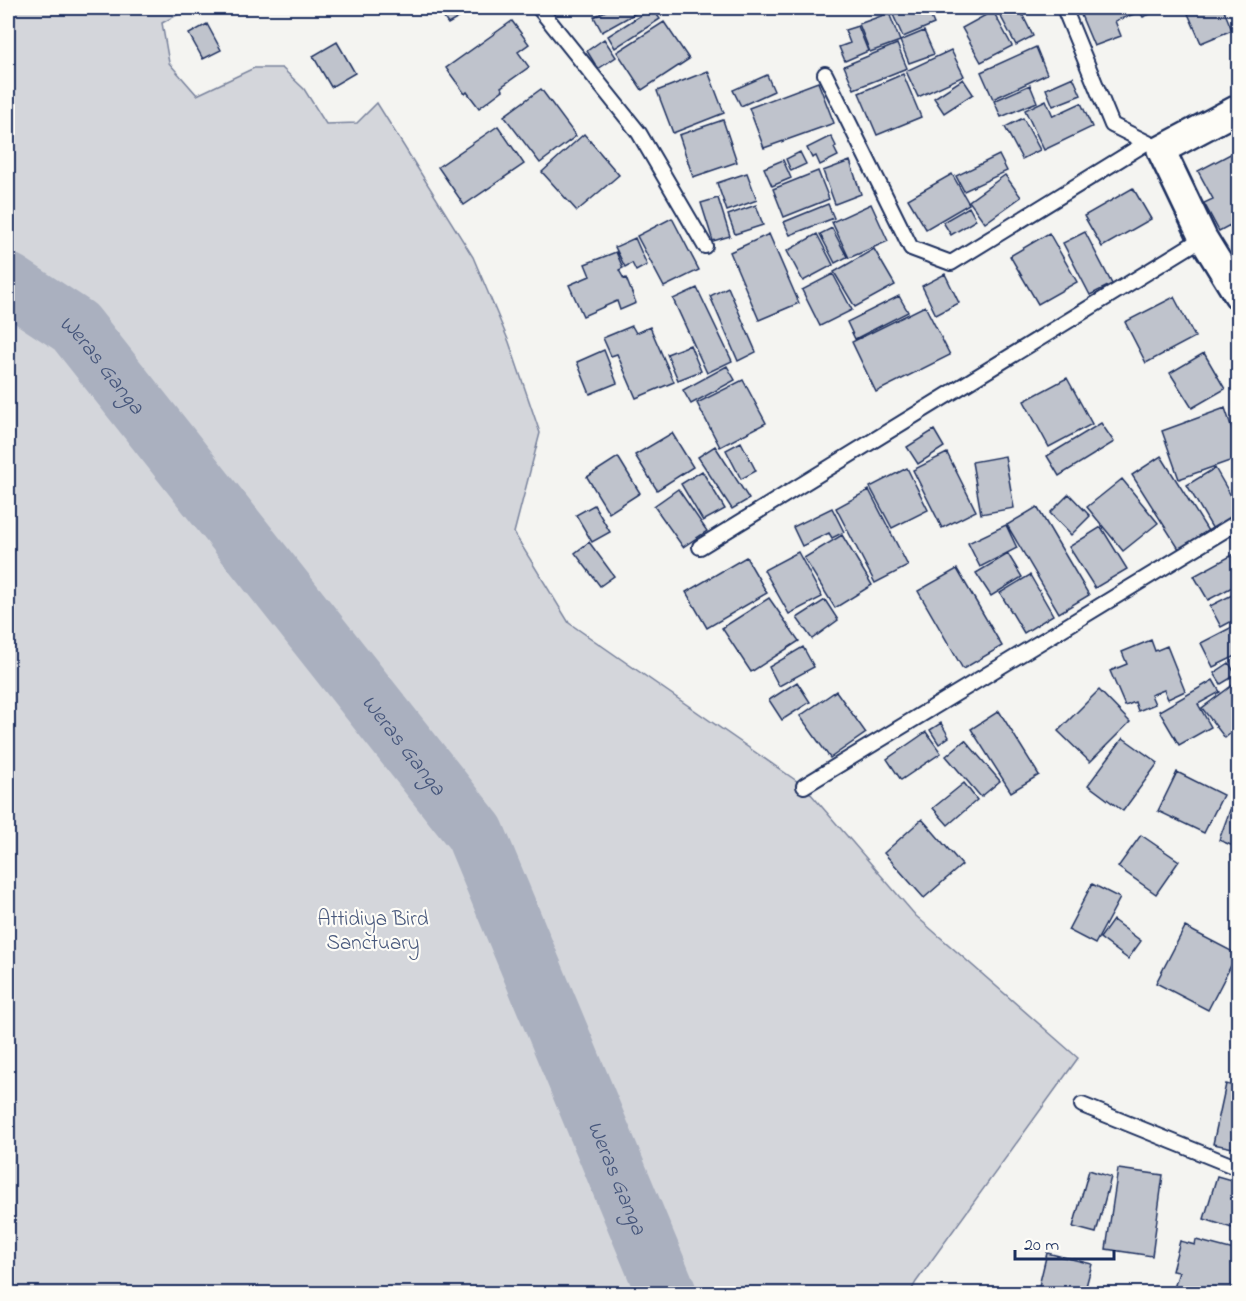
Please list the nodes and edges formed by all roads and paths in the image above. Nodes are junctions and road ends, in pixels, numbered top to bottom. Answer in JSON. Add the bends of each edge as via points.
{"nodes":[{"id":1,"x":539,"y":8,"type":"edge"},
{"id":2,"x":1064,"y":8,"type":"edge"},
{"id":3,"x":825,"y":74,"type":"dead end"},
{"id":4,"x":1239,"y":109,"type":"edge"},
{"id":5,"x":1154,"y":147,"type":"junction"},
{"id":6,"x":1203,"y":238,"type":"junction"},
{"id":7,"x":705,"y":246,"type":"dead end"},
{"id":8,"x":1239,"y":295,"type":"edge"},
{"id":9,"x":1239,"y":522,"type":"edge"},
{"id":10,"x":700,"y":547,"type":"dead end"},
{"id":11,"x":804,"y":786,"type":"dead end"},
{"id":12,"x":1082,"y":1105,"type":"dead end"},
{"id":13,"x":1239,"y":1168,"type":"edge"}],
"edges":[{"from":1,"to":7,"type":"lane","via":[[639,133]]},
{"from":2,"to":5,"type":"lane","via":[[1112,125]]},
{"from":3,"to":5,"type":"lane","via":[[911,248],[951,263]]},
{"from":4,"to":5,"type":"street"},
{"from":5,"to":6,"type":"street"},
{"from":6,"to":8,"type":"street"},
{"from":6,"to":10,"type":"lane"},
{"from":9,"to":11,"type":"lane"},
{"from":12,"to":13,"type":"lane"}]}
